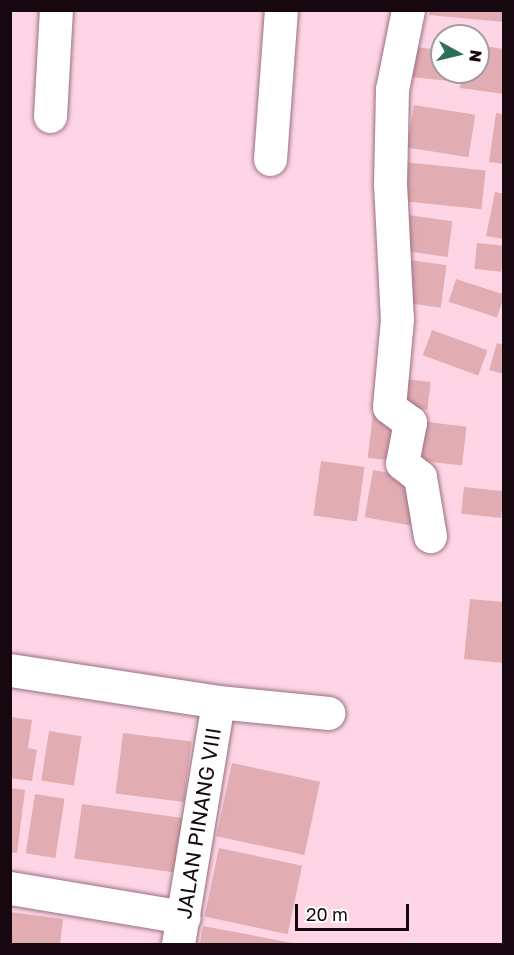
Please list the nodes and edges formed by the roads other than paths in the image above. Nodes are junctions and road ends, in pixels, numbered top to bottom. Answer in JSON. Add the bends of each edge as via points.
{"nodes":[{"id":1,"x":56,"y":10,"type":"edge"},
{"id":2,"x":281,"y":10,"type":"edge"},
{"id":3,"x":408,"y":10,"type":"edge"},
{"id":4,"x":50,"y":116,"type":"dead end"},
{"id":5,"x":270,"y":159,"type":"dead end"},
{"id":6,"x":430,"y":536,"type":"dead end"},
{"id":7,"x":10,"y":670,"type":"edge"},
{"id":8,"x":218,"y":702,"type":"junction"},
{"id":9,"x":328,"y":713,"type":"dead end"},
{"id":10,"x":10,"y":888,"type":"edge"},
{"id":11,"x":181,"y":931,"type":"edge"}],
"edges":[{"from":1,"to":4,"type":"street"},
{"from":2,"to":5,"type":"street"},
{"from":3,"to":6,"type":"street","via":[[392,89],[390,183],[398,319],[389,407],[410,423],[402,463],[420,477]]},
{"from":7,"to":8,"type":"street"},
{"from":8,"to":9,"type":"street"},
{"from":8,"to":11,"type":"street","name":"JALAN PINANG VIII"},
{"from":10,"to":11,"type":"street"}]}
